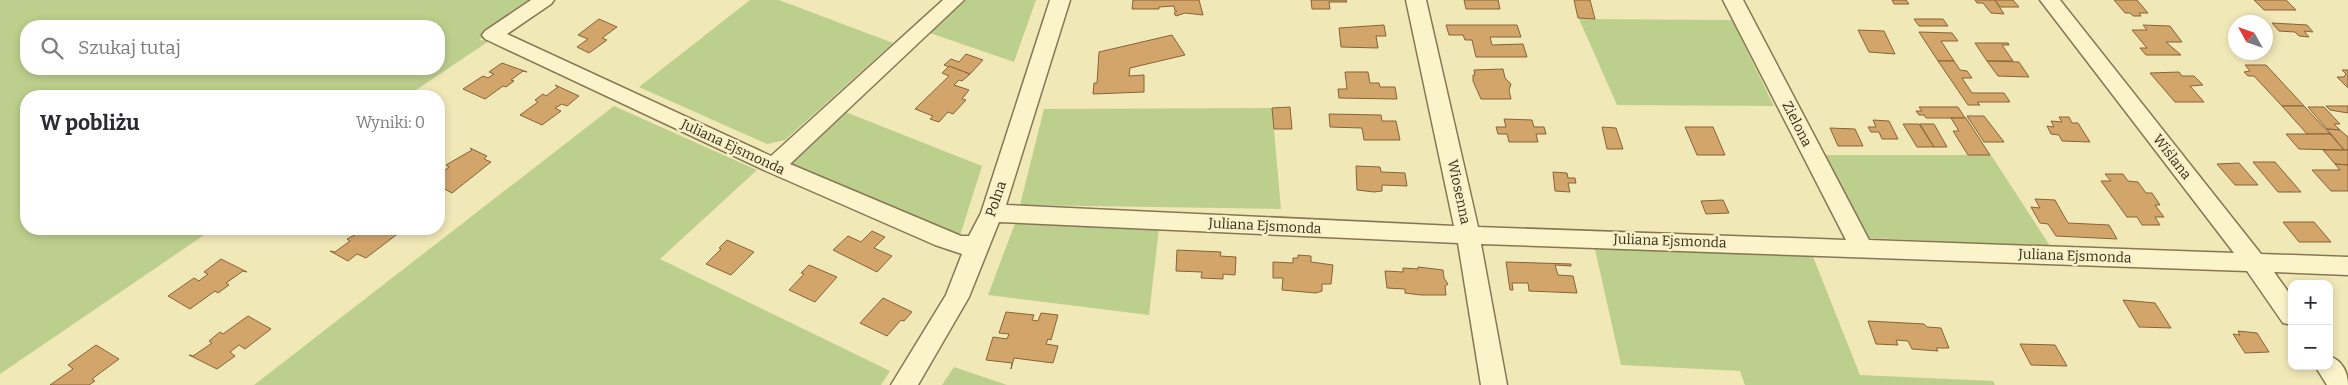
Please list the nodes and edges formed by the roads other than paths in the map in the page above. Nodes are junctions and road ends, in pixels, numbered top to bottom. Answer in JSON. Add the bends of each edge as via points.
{"nodes":[{"id":1,"x":544,"y":0,"type":"edge"},
{"id":2,"x":954,"y":0,"type":"edge"},
{"id":3,"x":1060,"y":0,"type":"edge"},
{"id":4,"x":1416,"y":0,"type":"edge"},
{"id":5,"x":1733,"y":0,"type":"edge"},
{"id":6,"x":2050,"y":0,"type":"edge"},
{"id":7,"x":774,"y":166,"type":"junction"},
{"id":8,"x":992,"y":213,"type":"junction"},
{"id":9,"x":1468,"y":235,"type":"junction"},
{"id":10,"x":977,"y":244,"type":"junction"},
{"id":11,"x":1861,"y":247,"type":"junction"},
{"id":12,"x":2255,"y":264,"type":"junction"},
{"id":13,"x":2348,"y":266,"type":"edge"},
{"id":14,"x":2288,"y":310,"type":"edge"},
{"id":15,"x":2331,"y":370,"type":"edge"},
{"id":16,"x":904,"y":385,"type":"edge"},
{"id":17,"x":1494,"y":385,"type":"edge"},
{"id":18,"x":2341,"y":385,"type":"edge"}],
"edges":[{"from":1,"to":7,"type":"street","name":"Juliana Ejsmonda","via":[[492,35]]},
{"from":2,"to":7,"type":"street"},
{"from":3,"to":8,"type":"street","name":"Polna"},
{"from":4,"to":9,"type":"street","name":"Wiosenna"},
{"from":5,"to":11,"type":"street","name":"Zielona"},
{"from":6,"to":12,"type":"street","name":"Wiślana"},
{"from":7,"to":10,"type":"street","name":"Juliana Ejsmonda","via":[[943,239],[960,245]]},
{"from":8,"to":9,"type":"street","name":"Juliana Ejsmonda"},
{"from":8,"to":10,"type":"street","name":"Polna"},
{"from":9,"to":11,"type":"street","name":"Juliana Ejsmonda"},
{"from":9,"to":17,"type":"street","name":"Wiosenna"},
{"from":10,"to":16,"type":"street","name":"Polna","via":[[957,297]]},
{"from":11,"to":12,"type":"street","name":"Juliana Ejsmonda"},
{"from":12,"to":13,"type":"street","name":"Juliana Ejsmonda"},
{"from":12,"to":14,"type":"street","name":"Wiślana"},
{"from":15,"to":18,"type":"street"}]}
